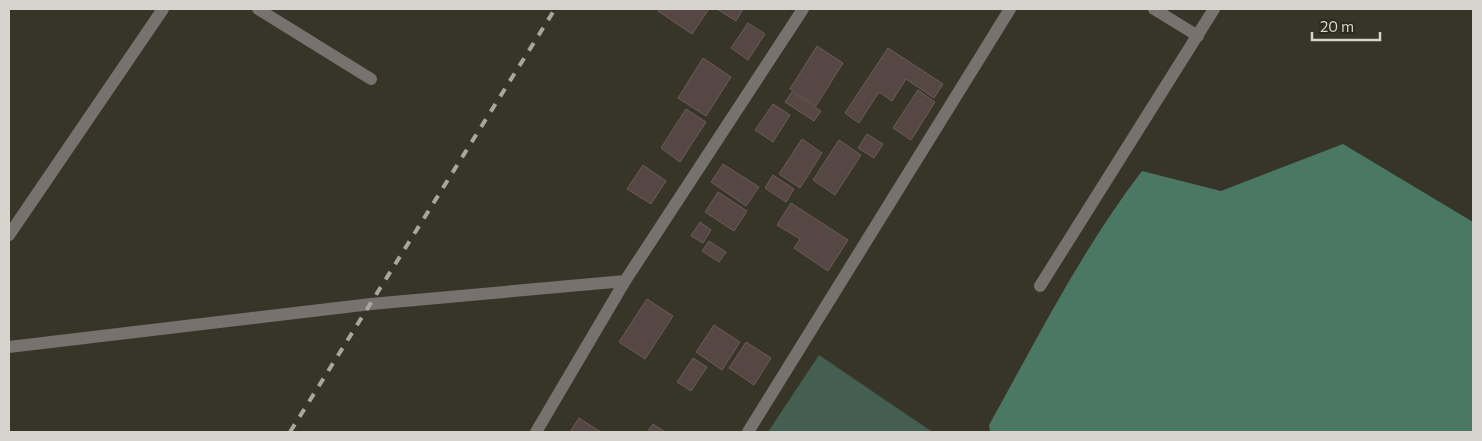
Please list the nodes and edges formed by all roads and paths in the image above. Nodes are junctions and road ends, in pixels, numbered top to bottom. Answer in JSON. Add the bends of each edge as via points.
{"nodes":[{"id":1,"x":163,"y":9,"type":"edge"},
{"id":2,"x":258,"y":9,"type":"edge"},
{"id":3,"x":802,"y":9,"type":"edge"},
{"id":4,"x":1010,"y":9,"type":"edge"},
{"id":5,"x":1154,"y":9,"type":"edge"},
{"id":6,"x":1214,"y":9,"type":"edge"},
{"id":7,"x":1198,"y":36,"type":"junction"},
{"id":8,"x":371,"y":78,"type":"dead end"},
{"id":9,"x":9,"y":235,"type":"edge"},
{"id":10,"x":625,"y":281,"type":"junction"},
{"id":11,"x":1040,"y":286,"type":"dead end"},
{"id":12,"x":9,"y":347,"type":"edge"},
{"id":13,"x":536,"y":432,"type":"edge"},
{"id":14,"x":748,"y":432,"type":"edge"}],
"edges":[{"from":1,"to":9,"type":"street"},
{"from":2,"to":8,"type":"street"},
{"from":3,"to":10,"type":"street"},
{"from":4,"to":14,"type":"street"},
{"from":5,"to":7,"type":"street"},
{"from":6,"to":7,"type":"street"},
{"from":7,"to":11,"type":"street"},
{"from":10,"to":12,"type":"street","via":[[371,304]]},
{"from":10,"to":13,"type":"street"}]}
